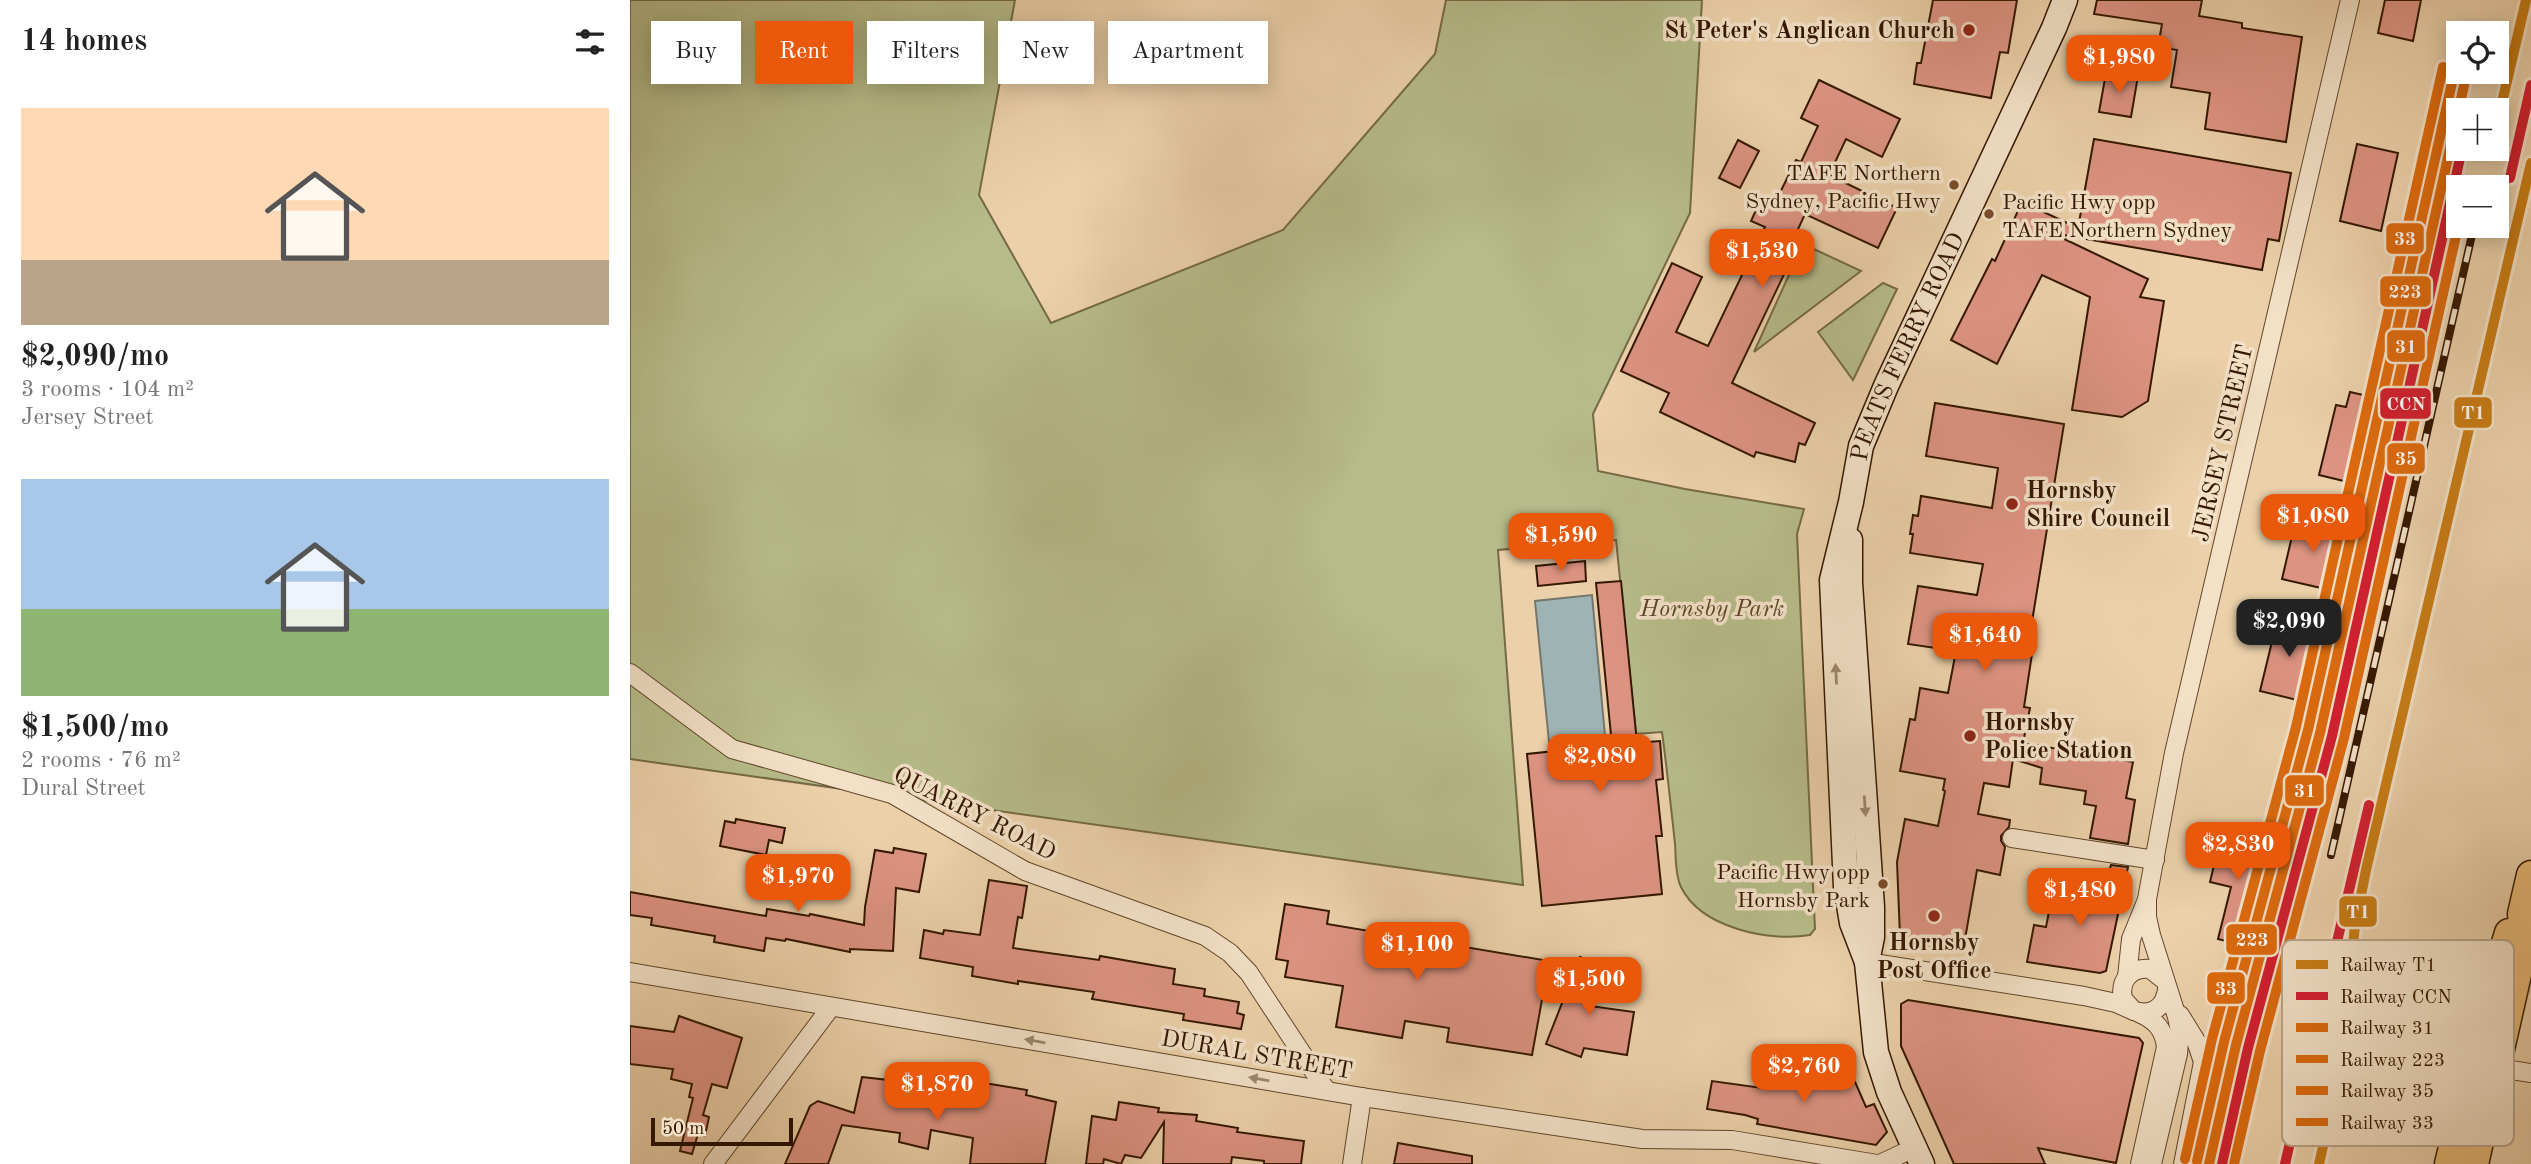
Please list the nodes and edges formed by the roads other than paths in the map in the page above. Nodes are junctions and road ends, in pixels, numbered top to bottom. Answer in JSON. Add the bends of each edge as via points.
{"nodes":[{"id":1,"x":2065,"y":0,"type":"edge"},
{"id":2,"x":2350,"y":0,"type":"edge"},
{"id":3,"x":630,"y":673,"type":"edge"},
{"id":4,"x":2012,"y":838,"type":"dead end"},
{"id":5,"x":2155,"y":860,"type":"junction"},
{"id":6,"x":2531,"y":875,"type":"edge"},
{"id":7,"x":2147,"y":899,"type":"junction"},
{"id":8,"x":2508,"y":940,"type":"edge"},
{"id":9,"x":1867,"y":962,"type":"junction"},
{"id":10,"x":630,"y":972,"type":"edge"},
{"id":11,"x":2125,"y":979,"type":"junction"},
{"id":12,"x":2168,"y":992,"type":"junction"},
{"id":13,"x":2084,"y":996,"type":"junction"},
{"id":14,"x":831,"y":1007,"type":"junction"},
{"id":15,"x":2137,"y":1012,"type":"junction"},
{"id":16,"x":1326,"y":1090,"type":"junction"},
{"id":17,"x":1362,"y":1097,"type":"junction"},
{"id":18,"x":2456,"y":1146,"type":"edge"},
{"id":19,"x":2476,"y":1146,"type":"edge"},
{"id":20,"x":1918,"y":1156,"type":"edge"},
{"id":21,"x":713,"y":1164,"type":"edge"},
{"id":22,"x":1352,"y":1164,"type":"edge"},
{"id":23,"x":1878,"y":1164,"type":"edge"},
{"id":24,"x":2140,"y":1164,"type":"edge"},
{"id":25,"x":2152,"y":1164,"type":"edge"},
{"id":26,"x":2183,"y":1164,"type":"edge"},
{"id":27,"x":2449,"y":1164,"type":"edge"},
{"id":28,"x":2474,"y":1164,"type":"edge"}],
"edges":[{"from":1,"to":9,"type":"main road","name":"PEATS FERRY ROAD","via":[[1861,446],[1850,508],[1850,583],[1872,907]]},
{"from":2,"to":5,"type":"street","name":"JERSEY STREET","via":[[2174,752]]},
{"from":3,"to":16,"type":"street","name":"QUARRY ROAD","via":[[732,749],[892,794],[1025,870],[1205,936],[1249,973]]},
{"from":4,"to":5,"type":"street"},
{"from":5,"to":7,"type":"street","name":"JERSEY STREET"},
{"from":6,"to":8,"type":"main road","via":[[2522,914]]},
{"from":7,"to":11,"type":"street","name":"JERSEY STREET","via":[[2131,939]]},
{"from":7,"to":12,"type":"street","name":"JERSEY STREET","via":[[2148,926]]},
{"from":9,"to":13,"type":"street"},
{"from":9,"to":20,"type":"main road","name":"PEATS FERRY ROAD","via":[[1878,1060]]},
{"from":10,"to":14,"type":"street","name":"DURAL STREET"},
{"from":11,"to":12,"type":"street","via":[[2143,968],[2155,972]]},
{"from":11,"to":13,"type":"street","via":[[2101,995]]},
{"from":11,"to":15,"type":"street","via":[[2123,999]]},
{"from":12,"to":15,"type":"street","via":[[2159,1008]]},
{"from":12,"to":25,"type":"street","via":[[2179,1027],[2179,1044]]},
{"from":12,"to":26,"type":"street","via":[[2203,1062]]},
{"from":13,"to":15,"type":"street"},
{"from":16,"to":14,"type":"street","name":"DURAL STREET","one_way":true},
{"from":14,"to":21,"type":"street"},
{"from":15,"to":24,"type":"street","via":[[2155,1022],[2166,1047]]},
{"from":16,"to":17,"type":"street","name":"DURAL STREET"},
{"from":17,"to":22,"type":"street"},
{"from":17,"to":23,"type":"street","name":"DURAL STREET","via":[[1642,1139],[1731,1140]]},
{"from":18,"to":27,"type":"main road"},
{"from":19,"to":28,"type":"main road"},
{"from":20,"to":23,"type":"street","name":"DURAL STREET"}]}
